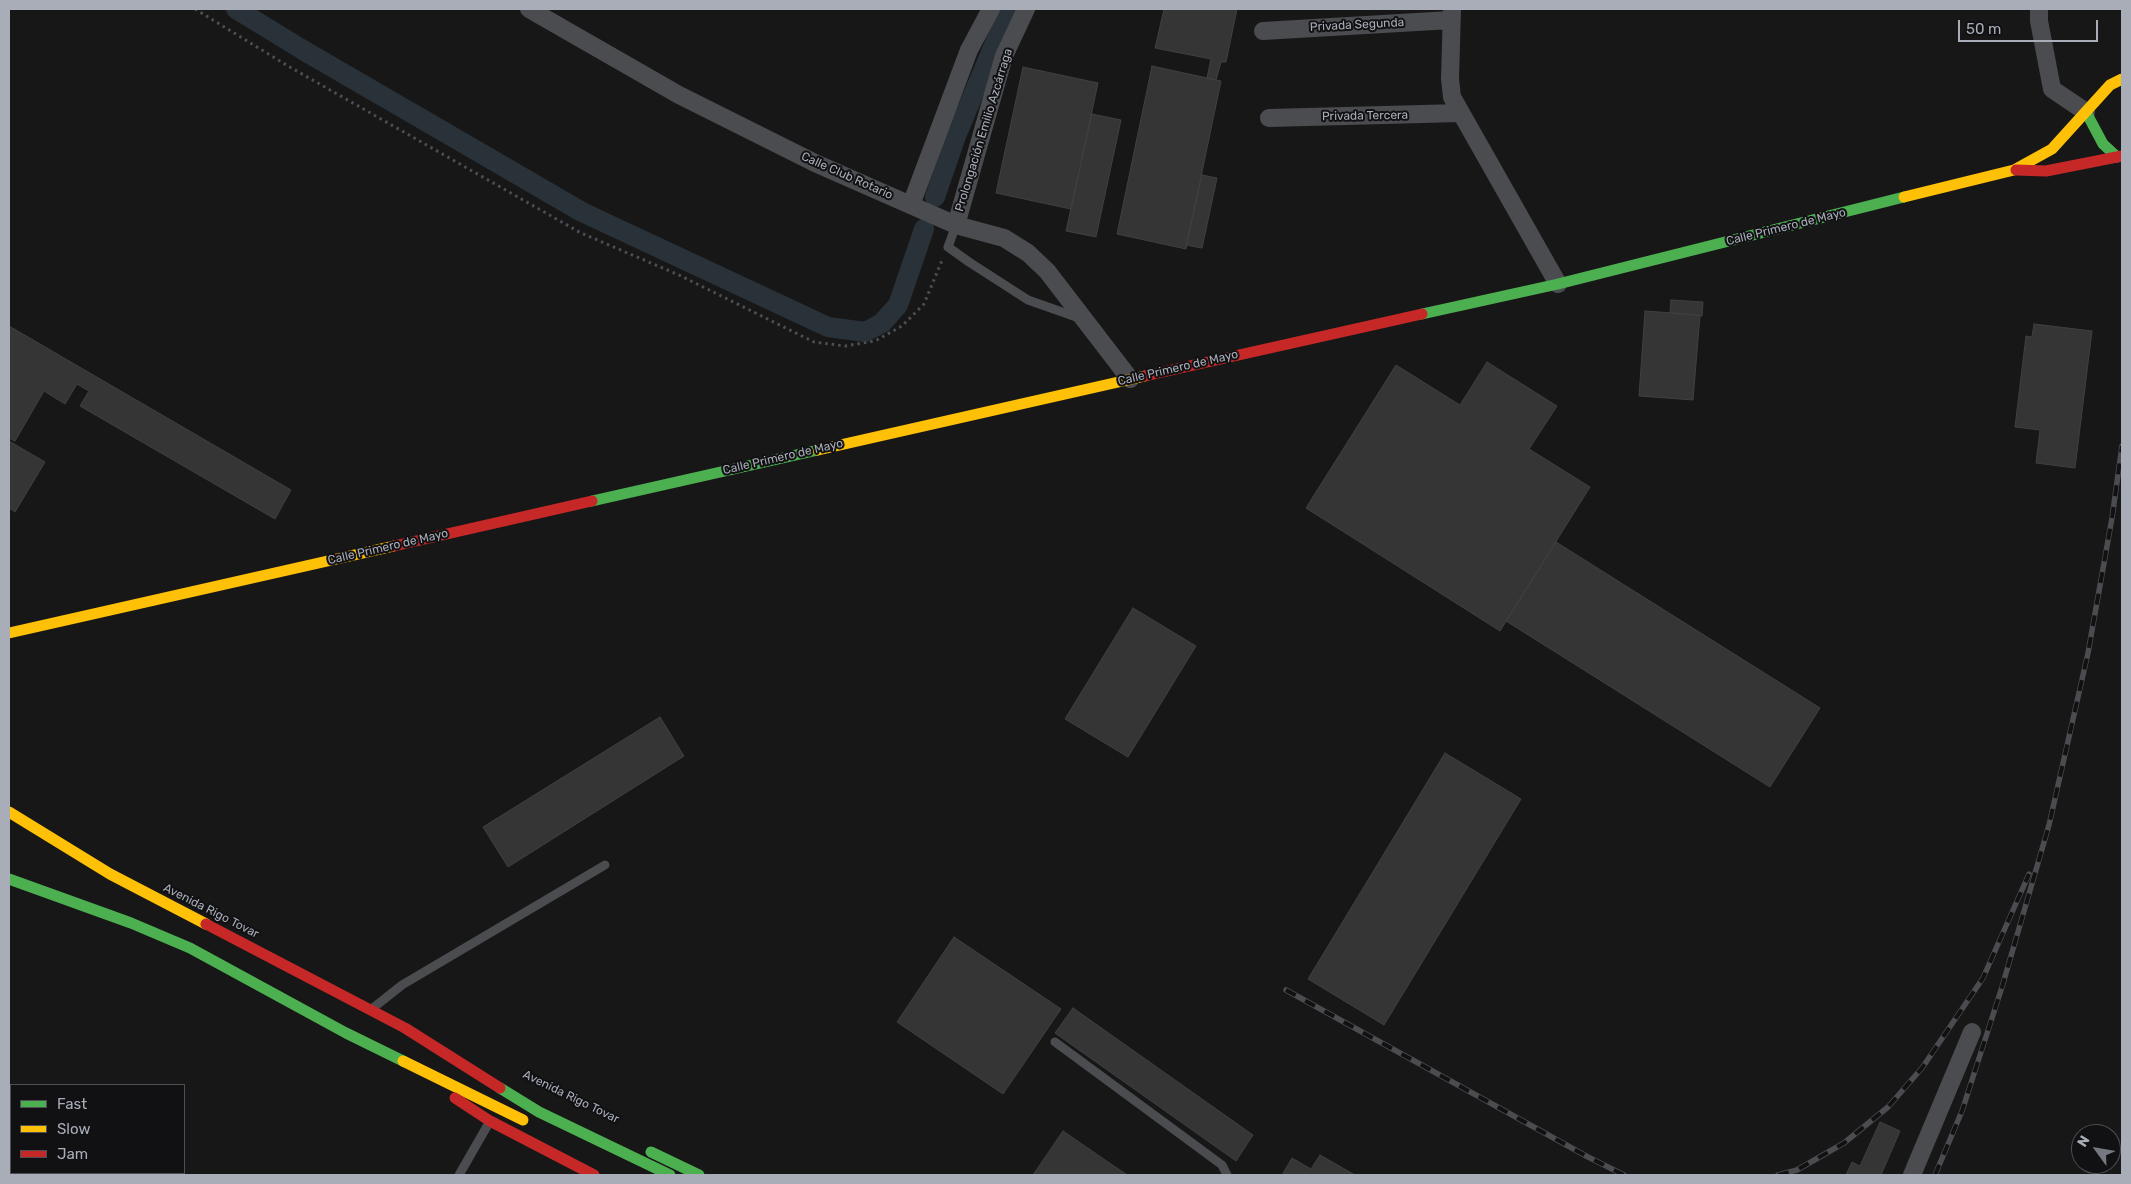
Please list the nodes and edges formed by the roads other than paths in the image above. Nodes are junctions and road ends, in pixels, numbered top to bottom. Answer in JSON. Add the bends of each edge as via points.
{"nodes":[{"id":1,"x":529,"y":9,"type":"edge"},
{"id":2,"x":991,"y":9,"type":"edge"},
{"id":3,"x":1026,"y":9,"type":"edge"},
{"id":4,"x":2039,"y":9,"type":"edge"},
{"id":5,"x":1452,"y":14,"type":"edge"},
{"id":6,"x":1263,"y":31,"type":"dead end"},
{"id":7,"x":2122,"y":79,"type":"edge"},
{"id":8,"x":2086,"y":112,"type":"junction"},
{"id":9,"x":1460,"y":113,"type":"junction"},
{"id":10,"x":1269,"y":118,"type":"dead end"},
{"id":11,"x":2119,"y":157,"type":"edge"},
{"id":12,"x":2014,"y":170,"type":"junction"},
{"id":13,"x":911,"y":205,"type":"junction"},
{"id":14,"x":956,"y":225,"type":"junction"},
{"id":15,"x":1558,"y":284,"type":"junction"},
{"id":16,"x":1084,"y":319,"type":"junction"},
{"id":17,"x":1130,"y":379,"type":"junction"},
{"id":18,"x":9,"y":633,"type":"edge"},
{"id":19,"x":9,"y":812,"type":"edge"},
{"id":20,"x":605,"y":865,"type":"dead end"},
{"id":21,"x":9,"y":879,"type":"edge"},
{"id":22,"x":370,"y":1010,"type":"junction"},
{"id":23,"x":405,"y":1028,"type":"junction"},
{"id":24,"x":346,"y":1032,"type":"junction"},
{"id":25,"x":1972,"y":1032,"type":"dead end"},
{"id":26,"x":1055,"y":1042,"type":"dead end"},
{"id":27,"x":526,"y":1090,"type":"dead end"},
{"id":28,"x":490,"y":1121,"type":"junction"},
{"id":29,"x":530,"y":1123,"type":"dead end"},
{"id":30,"x":642,"y":1148,"type":"dead end"},
{"id":31,"x":459,"y":1175,"type":"edge"},
{"id":32,"x":594,"y":1175,"type":"edge"},
{"id":33,"x":670,"y":1175,"type":"edge"},
{"id":34,"x":699,"y":1175,"type":"edge"},
{"id":35,"x":1227,"y":1175,"type":"edge"},
{"id":36,"x":1912,"y":1175,"type":"edge"}],
"edges":[{"from":1,"to":13,"type":"street","name":"Calle Club Rotario","via":[[679,95],[815,163]]},
{"from":2,"to":13,"type":"street","via":[[969,50]]},
{"from":3,"to":14,"type":"street","name":"Prolongación Emilio Azcárraga","via":[[1004,56]]},
{"from":4,"to":8,"type":"street","via":[[2052,89]]},
{"from":5,"to":6,"type":"street","name":"Privada Segunda"},
{"from":5,"to":9,"type":"street","via":[[1450,79],[1452,97]]},
{"from":7,"to":8,"type":"main road","name":"Calle Primero de Mayo","via":[[2110,85]]},
{"from":8,"to":11,"type":"main road","via":[[2103,144]]},
{"from":8,"to":12,"type":"main road","name":"Calle Primero de Mayo","via":[[2052,149]]},
{"from":9,"to":10,"type":"street","name":"Privada Tercera"},
{"from":9,"to":15,"type":"street"},
{"from":11,"to":12,"type":"main road","name":"Calle Primero de Mayo","via":[[2046,171]]},
{"from":12,"to":15,"type":"main road","name":"Calle Primero de Mayo"},
{"from":13,"to":14,"type":"street","name":"Calle Club Rotario"},
{"from":14,"to":16,"type":"street","name":"Calle Club Rotario","via":[[1004,238],[1028,253],[1047,271]]},
{"from":14,"to":16,"type":"lane","via":[[948,247],[1028,300]]},
{"from":15,"to":17,"type":"main road","name":"Calle Primero de Mayo"},
{"from":16,"to":17,"type":"street","name":"Calle Club Rotario"},
{"from":17,"to":18,"type":"main road","name":"Calle Primero de Mayo"},
{"from":19,"to":22,"type":"main road","name":"Avenida Rigo Tovar","via":[[110,874]]},
{"from":20,"to":22,"type":"lane","via":[[402,985]]},
{"from":21,"to":24,"type":"main road","via":[[132,923],[190,948]]},
{"from":22,"to":23,"type":"main road","name":"Avenida Rigo Tovar"},
{"from":23,"to":27,"type":"main road","name":"Avenida Rigo Tovar"},
{"from":23,"to":33,"type":"main road","name":"Avenida Rigo Tovar","via":[[539,1112]]},
{"from":24,"to":28,"type":"main road"},
{"from":24,"to":29,"type":"main road"},
{"from":25,"to":36,"type":"street"},
{"from":26,"to":35,"type":"lane","via":[[1222,1165]]},
{"from":28,"to":31,"type":"lane"},
{"from":28,"to":32,"type":"main road"},
{"from":30,"to":34,"type":"main road"}]}
